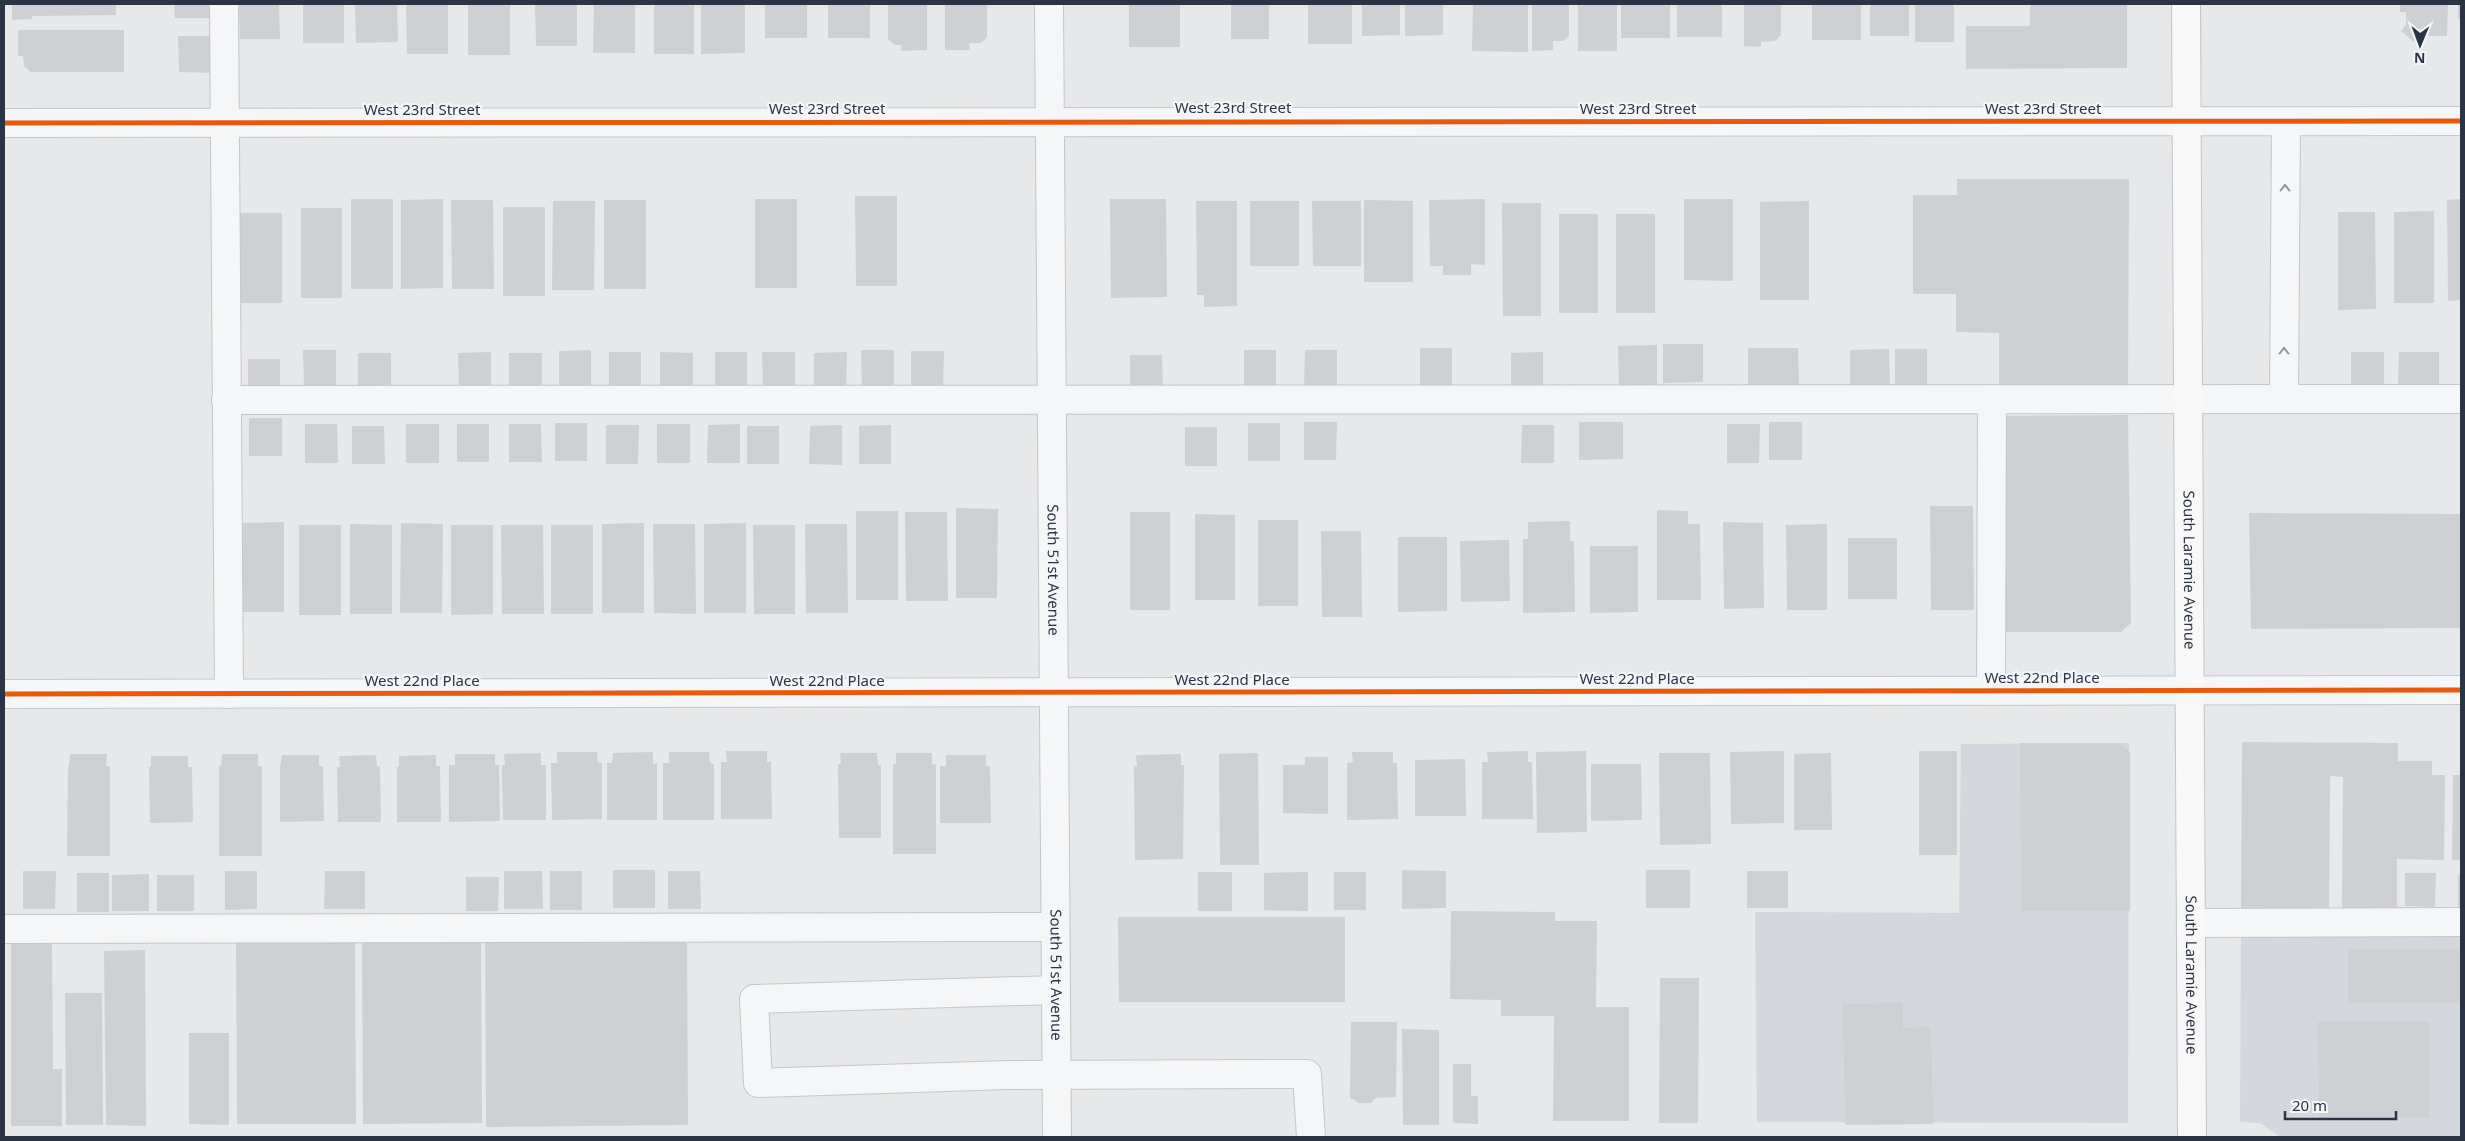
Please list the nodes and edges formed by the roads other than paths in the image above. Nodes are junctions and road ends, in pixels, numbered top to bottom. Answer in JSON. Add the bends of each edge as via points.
{"nodes":[{"id":1,"x":224,"y":4,"type":"edge"},
{"id":2,"x":1049,"y":4,"type":"edge"},
{"id":3,"x":2186,"y":4,"type":"edge"},
{"id":4,"x":1050,"y":121,"type":"junction"},
{"id":5,"x":2461,"y":121,"type":"edge"},
{"id":6,"x":225,"y":122,"type":"junction"},
{"id":7,"x":2186,"y":122,"type":"junction"},
{"id":8,"x":2286,"y":122,"type":"junction"},
{"id":9,"x":4,"y":123,"type":"edge"},
{"id":10,"x":1992,"y":399,"type":"junction"},
{"id":11,"x":2284,"y":399,"type":"junction"},
{"id":12,"x":2461,"y":399,"type":"edge"},
{"id":13,"x":226,"y":400,"type":"junction"},
{"id":14,"x":1052,"y":400,"type":"junction"},
{"id":15,"x":2188,"y":400,"type":"junction"},
{"id":16,"x":2189,"y":690,"type":"junction"},
{"id":17,"x":2461,"y":690,"type":"edge"},
{"id":18,"x":1991,"y":691,"type":"junction"},
{"id":19,"x":1054,"y":692,"type":"junction"},
{"id":20,"x":4,"y":694,"type":"edge"},
{"id":21,"x":229,"y":694,"type":"junction"},
{"id":22,"x":2461,"y":922,"type":"edge"},
{"id":23,"x":2191,"y":923,"type":"junction"},
{"id":24,"x":1055,"y":927,"type":"junction"},
{"id":25,"x":4,"y":929,"type":"edge"},
{"id":26,"x":1056,"y":990,"type":"junction"},
{"id":27,"x":1056,"y":1075,"type":"junction"},
{"id":28,"x":1056,"y":1137,"type":"edge"},
{"id":29,"x":1311,"y":1137,"type":"edge"},
{"id":30,"x":2192,"y":1137,"type":"edge"}],
"edges":[{"from":1,"to":6,"type":"street"},
{"from":2,"to":4,"type":"street","name":"South 51st Avenue"},
{"from":3,"to":7,"type":"main road","name":"South Laramie Avenue"},
{"from":4,"to":6,"type":"street","name":"West 23rd Street"},
{"from":4,"to":7,"type":"street","name":"West 23rd Street"},
{"from":4,"to":14,"type":"street","name":"South 51st Avenue"},
{"from":5,"to":8,"type":"street","name":"West 23rd Street"},
{"from":6,"to":9,"type":"street","name":"West 23rd Street"},
{"from":6,"to":13,"type":"street"},
{"from":7,"to":8,"type":"street","name":"West 23rd Street"},
{"from":7,"to":15,"type":"main road","name":"South Laramie Avenue"},
{"from":11,"to":8,"type":"street","one_way":true},
{"from":10,"to":14,"type":"street"},
{"from":10,"to":15,"type":"street"},
{"from":10,"to":18,"type":"street"},
{"from":11,"to":12,"type":"street"},
{"from":11,"to":15,"type":"street"},
{"from":13,"to":14,"type":"street"},
{"from":13,"to":21,"type":"street"},
{"from":14,"to":19,"type":"street","name":"South 51st Avenue"},
{"from":15,"to":16,"type":"main road","name":"South Laramie Avenue"},
{"from":16,"to":17,"type":"street","name":"West 22nd Place"},
{"from":16,"to":18,"type":"street","name":"West 22nd Place"},
{"from":16,"to":23,"type":"main road","name":"South Laramie Avenue"},
{"from":18,"to":19,"type":"street","name":"West 22nd Place"},
{"from":19,"to":21,"type":"street","name":"West 22nd Place"},
{"from":19,"to":24,"type":"street","name":"South 51st Avenue"},
{"from":20,"to":21,"type":"street","name":"West 22nd Place"},
{"from":22,"to":23,"type":"street"},
{"from":23,"to":30,"type":"main road","name":"South Laramie Avenue"},
{"from":24,"to":25,"type":"street"},
{"from":24,"to":26,"type":"street","name":"South 51st Avenue"},
{"from":26,"to":27,"type":"street","name":"South 51st Avenue"},
{"from":26,"to":27,"type":"street","via":[[754,1000],[758,1083]]},
{"from":27,"to":28,"type":"street","name":"South 51st Avenue"},
{"from":27,"to":29,"type":"street","via":[[1307,1074]]}]}
